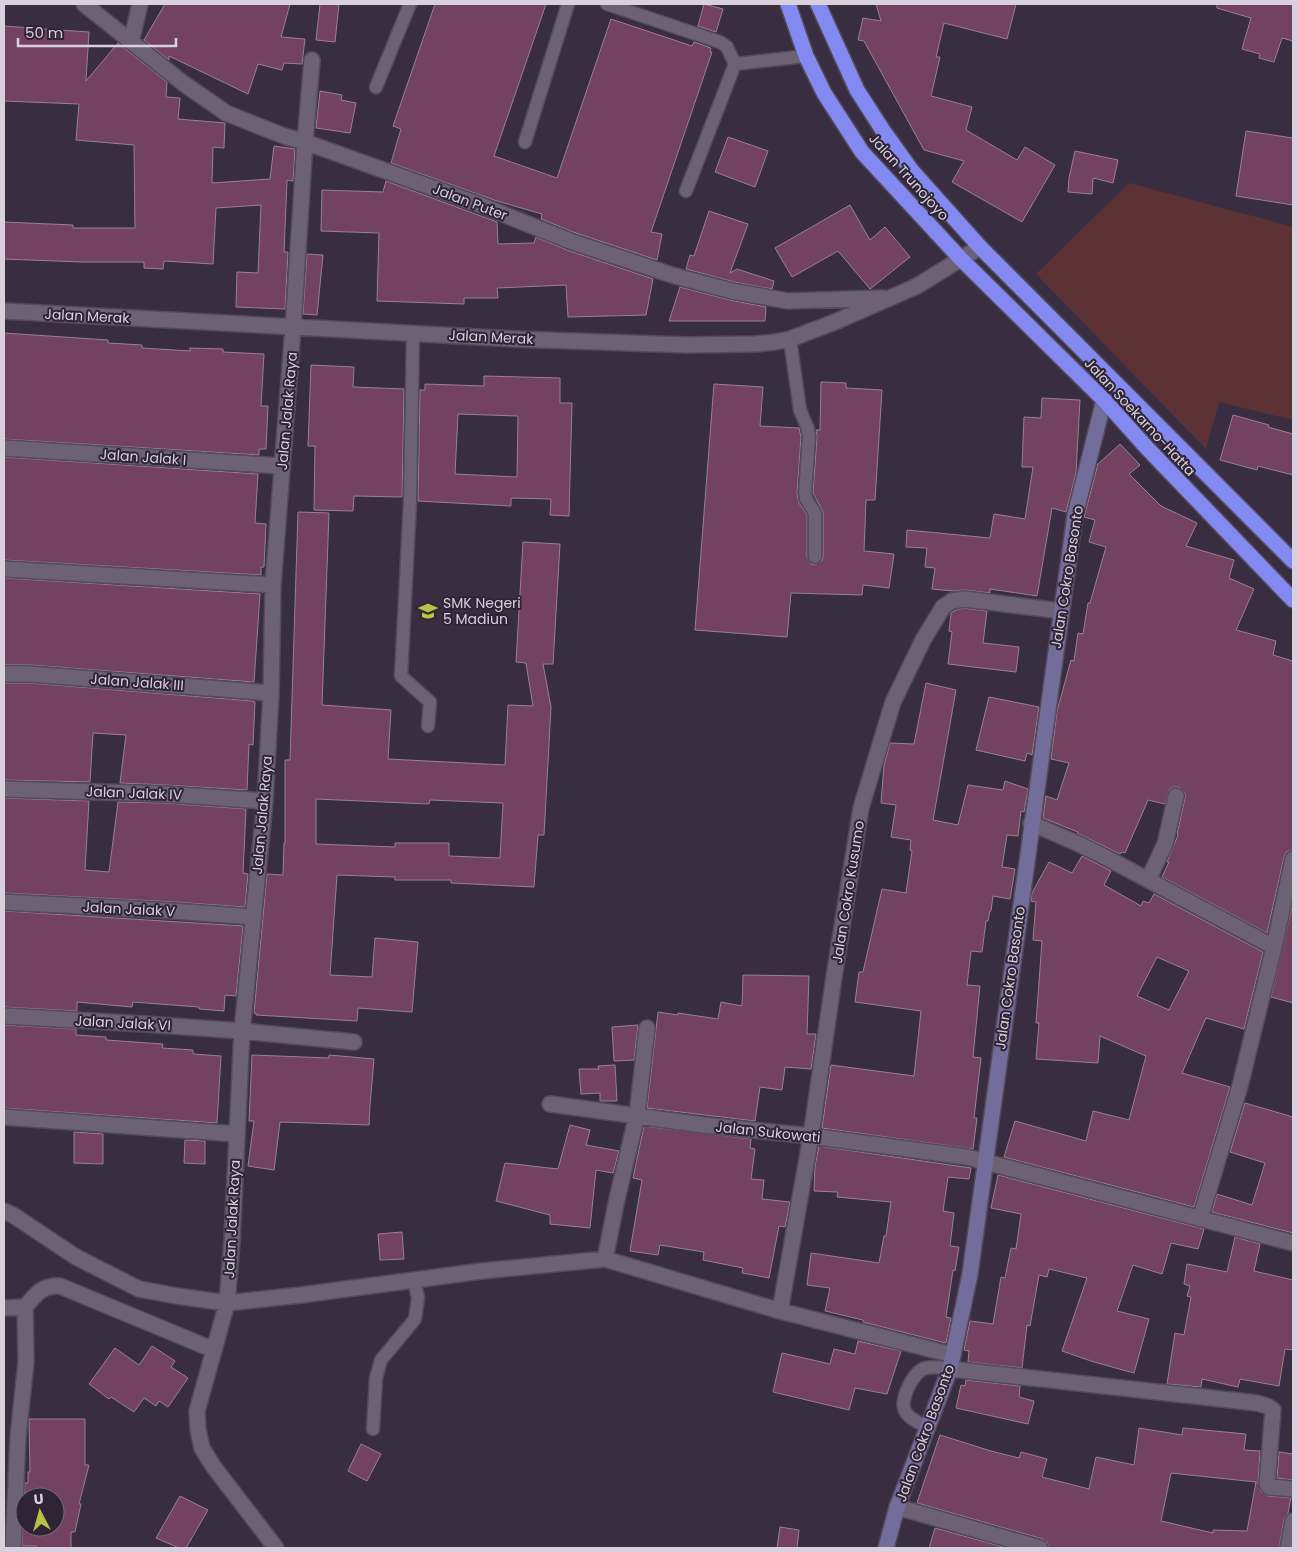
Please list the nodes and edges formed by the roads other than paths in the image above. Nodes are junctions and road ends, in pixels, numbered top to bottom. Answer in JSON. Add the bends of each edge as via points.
{"nodes":[{"id":1,"x":84,"y":4,"type":"edge"},
{"id":2,"x":140,"y":4,"type":"edge"},
{"id":3,"x":410,"y":4,"type":"edge"},
{"id":4,"x":568,"y":4,"type":"edge"},
{"id":5,"x":607,"y":4,"type":"edge"},
{"id":6,"x":788,"y":4,"type":"edge"},
{"id":7,"x":818,"y":4,"type":"edge"},
{"id":8,"x":131,"y":42,"type":"junction"},
{"id":9,"x":806,"y":56,"type":"junction"},
{"id":10,"x":312,"y":60,"type":"dead end"},
{"id":11,"x":735,"y":64,"type":"junction"},
{"id":12,"x":376,"y":87,"type":"dead end"},
{"id":13,"x":305,"y":142,"type":"junction"},
{"id":14,"x":525,"y":142,"type":"dead end"},
{"id":15,"x":686,"y":191,"type":"dead end"},
{"id":16,"x":980,"y":246,"type":"junction"},
{"id":17,"x":960,"y":259,"type":"junction"},
{"id":18,"x":892,"y":297,"type":"junction"},
{"id":19,"x":4,"y":311,"type":"edge"},
{"id":20,"x":294,"y":328,"type":"junction"},
{"id":21,"x":413,"y":334,"type":"junction"},
{"id":22,"x":790,"y":339,"type":"junction"},
{"id":23,"x":1104,"y":400,"type":"junction"},
{"id":24,"x":4,"y":448,"type":"edge"},
{"id":25,"x":282,"y":466,"type":"junction"},
{"id":26,"x":815,"y":557,"type":"dead end"},
{"id":27,"x":1293,"y":561,"type":"edge"},
{"id":28,"x":4,"y":569,"type":"edge"},
{"id":29,"x":273,"y":585,"type":"junction"},
{"id":30,"x":1293,"y":600,"type":"edge"},
{"id":31,"x":1061,"y":611,"type":"junction"},
{"id":32,"x":4,"y":674,"type":"edge"},
{"id":33,"x":271,"y":693,"type":"junction"},
{"id":34,"x":428,"y":726,"type":"dead end"},
{"id":35,"x":4,"y":789,"type":"edge"},
{"id":36,"x":1176,"y":796,"type":"dead end"},
{"id":37,"x":265,"y":801,"type":"junction"},
{"id":38,"x":1031,"y":823,"type":"junction"},
{"id":39,"x":1293,"y":859,"type":"edge"},
{"id":40,"x":1148,"y":880,"type":"junction"},
{"id":41,"x":4,"y":902,"type":"edge"},
{"id":42,"x":254,"y":917,"type":"junction"},
{"id":43,"x":1274,"y":948,"type":"junction"},
{"id":44,"x":4,"y":1016,"type":"edge"},
{"id":45,"x":647,"y":1028,"type":"dead end"},
{"id":46,"x":242,"y":1031,"type":"junction"},
{"id":47,"x":354,"y":1042,"type":"dead end"},
{"id":48,"x":550,"y":1104,"type":"dead end"},
{"id":49,"x":637,"y":1116,"type":"junction"},
{"id":50,"x":4,"y":1117,"type":"edge"},
{"id":51,"x":237,"y":1134,"type":"junction"},
{"id":52,"x":811,"y":1136,"type":"junction"},
{"id":53,"x":985,"y":1161,"type":"junction"},
{"id":54,"x":4,"y":1211,"type":"edge"},
{"id":55,"x":1200,"y":1219,"type":"junction"},
{"id":56,"x":1293,"y":1243,"type":"edge"},
{"id":57,"x":605,"y":1259,"type":"junction"},
{"id":58,"x":414,"y":1280,"type":"junction"},
{"id":59,"x":227,"y":1303,"type":"junction"},
{"id":60,"x":4,"y":1308,"type":"edge"},
{"id":61,"x":24,"y":1308,"type":"junction"},
{"id":62,"x":780,"y":1311,"type":"junction"},
{"id":63,"x":214,"y":1350,"type":"junction"},
{"id":64,"x":952,"y":1362,"type":"junction"},
{"id":65,"x":927,"y":1427,"type":"junction"},
{"id":66,"x":373,"y":1429,"type":"dead end"},
{"id":67,"x":11,"y":1436,"type":"edge"},
{"id":68,"x":1293,"y":1489,"type":"edge"},
{"id":69,"x":897,"y":1507,"type":"junction"},
{"id":70,"x":1293,"y":1521,"type":"edge"},
{"id":71,"x":14,"y":1548,"type":"edge"},
{"id":72,"x":276,"y":1548,"type":"edge"},
{"id":73,"x":886,"y":1548,"type":"edge"},
{"id":74,"x":1040,"y":1548,"type":"edge"},
{"id":75,"x":1288,"y":1548,"type":"edge"}],
"edges":[{"from":1,"to":8,"type":"street","name":"Jalan Puter"},
{"from":2,"to":8,"type":"street"},
{"from":3,"to":12,"type":"lane"},
{"from":4,"to":14,"type":"lane"},
{"from":5,"to":11,"type":"lane","via":[[720,42]]},
{"from":6,"to":9,"type":"highway","name":"Jalan Trunojoyo"},
{"from":7,"to":16,"type":"highway","name":"Jalan Trunojoyo","via":[[857,90],[882,128],[912,171]]},
{"from":8,"to":13,"type":"street","name":"Jalan Puter","via":[[226,113]]},
{"from":9,"to":11,"type":"lane"},
{"from":9,"to":17,"type":"highway","name":"Jalan Trunojoyo","via":[[824,93],[862,152]]},
{"from":10,"to":13,"type":"street","name":"Jalan Jalak Raya"},
{"from":11,"to":15,"type":"lane"},
{"from":13,"to":18,"type":"street","name":"Jalan Puter","via":[[570,241],[732,292],[788,301]]},
{"from":13,"to":20,"type":"street","name":"Jalan Jalak Raya"},
{"from":16,"to":17,"type":"street","name":"Jalan Merak"},
{"from":16,"to":27,"type":"highway","name":"Jalan Soekarno-Hatta"},
{"from":17,"to":18,"type":"street","name":"Jalan Merak","via":[[917,286]]},
{"from":17,"to":23,"type":"highway","name":"Jalan Soekarno-Hatta"},
{"from":18,"to":22,"type":"street","name":"Jalan Merak"},
{"from":19,"to":20,"type":"street","name":"Jalan Merak"},
{"from":20,"to":21,"type":"street","name":"Jalan Merak"},
{"from":20,"to":25,"type":"street","name":"Jalan Jalak Raya"},
{"from":21,"to":22,"type":"street","name":"Jalan Merak","via":[[688,345],[755,344]]},
{"from":21,"to":34,"type":"lane","via":[[410,502],[401,676],[430,702]]},
{"from":22,"to":26,"type":"lane","via":[[800,410],[809,432],[805,493],[815,513]]},
{"from":23,"to":30,"type":"highway","name":"Jalan Soekarno-Hatta"},
{"from":23,"to":31,"type":"street","name":"Jalan Cokro Basonto","via":[[1075,515]]},
{"from":24,"to":25,"type":"street","name":"Jalan Jalak I"},
{"from":25,"to":29,"type":"street","name":"Jalan Jalak Raya"},
{"from":28,"to":29,"type":"street"},
{"from":29,"to":33,"type":"street","name":"Jalan Jalak Raya"},
{"from":31,"to":38,"type":"street","name":"Jalan Cokro Basonto"},
{"from":31,"to":52,"type":"street","name":"Jalan Cokro Kusumo","via":[[964,599],[952,601],[943,607],[923,640],[893,702],[861,808]]},
{"from":32,"to":33,"type":"street","name":"Jalan Jalak III"},
{"from":33,"to":37,"type":"street","name":"Jalan Jalak Raya"},
{"from":35,"to":37,"type":"street","name":"Jalan Jalak IV"},
{"from":36,"to":40,"type":"street","via":[[1165,844]]},
{"from":37,"to":42,"type":"street","name":"Jalan Jalak Raya"},
{"from":38,"to":40,"type":"street"},
{"from":38,"to":53,"type":"street","name":"Jalan Cokro Basonto"},
{"from":39,"to":43,"type":"street"},
{"from":40,"to":43,"type":"street"},
{"from":41,"to":42,"type":"street","name":"Jalan Jalak V"},
{"from":42,"to":46,"type":"street","name":"Jalan Jalak Raya"},
{"from":43,"to":55,"type":"street","via":[[1240,1086]]},
{"from":44,"to":46,"type":"street","name":"Jalan Jalak VI"},
{"from":45,"to":49,"type":"street"},
{"from":46,"to":47,"type":"street","name":"Jalan Jalak VI"},
{"from":46,"to":51,"type":"street","name":"Jalan Jalak Raya"},
{"from":48,"to":49,"type":"street","name":"Jalan Sukowati"},
{"from":49,"to":52,"type":"street","name":"Jalan Sukowati"},
{"from":49,"to":57,"type":"street"},
{"from":50,"to":51,"type":"street"},
{"from":51,"to":59,"type":"street","name":"Jalan Jalak Raya"},
{"from":52,"to":53,"type":"street","name":"Jalan Sukowati"},
{"from":52,"to":62,"type":"street","name":"Jalan Cokro Kusumo"},
{"from":53,"to":55,"type":"street","name":"Jalan Sukowati"},
{"from":53,"to":64,"type":"street","name":"Jalan Cokro Basonto","via":[[970,1274]]},
{"from":54,"to":59,"type":"street","via":[[76,1257],[139,1290]]},
{"from":55,"to":56,"type":"street","name":"Jalan Sukowati"},
{"from":57,"to":58,"type":"street"},
{"from":57,"to":62,"type":"street"},
{"from":58,"to":59,"type":"street"},
{"from":58,"to":66,"type":"lane","via":[[418,1298],[415,1318],[381,1360],[376,1378]]},
{"from":59,"to":63,"type":"street","name":"Jalan Jalak Raya"},
{"from":60,"to":61,"type":"street"},
{"from":61,"to":63,"type":"street","via":[[49,1285],[60,1286]]},
{"from":61,"to":67,"type":"street","via":[[26,1362]]},
{"from":62,"to":64,"type":"street"},
{"from":63,"to":72,"type":"street","name":"Jalan Jalak Raya","via":[[197,1411],[202,1448]]},
{"from":64,"to":65,"type":"street","name":"Jalan Cokro Basonto"},
{"from":64,"to":65,"type":"lane","via":[[919,1371],[905,1396],[905,1412]]},
{"from":64,"to":68,"type":"street","via":[[1267,1406],[1273,1410],[1267,1484],[1269,1487]]},
{"from":65,"to":69,"type":"street","name":"Jalan Cokro Basonto"},
{"from":67,"to":71,"type":"street"},
{"from":69,"to":73,"type":"street","name":"Jalan Cokro Basonto"},
{"from":69,"to":74,"type":"street"},
{"from":70,"to":75,"type":"street"}]}
